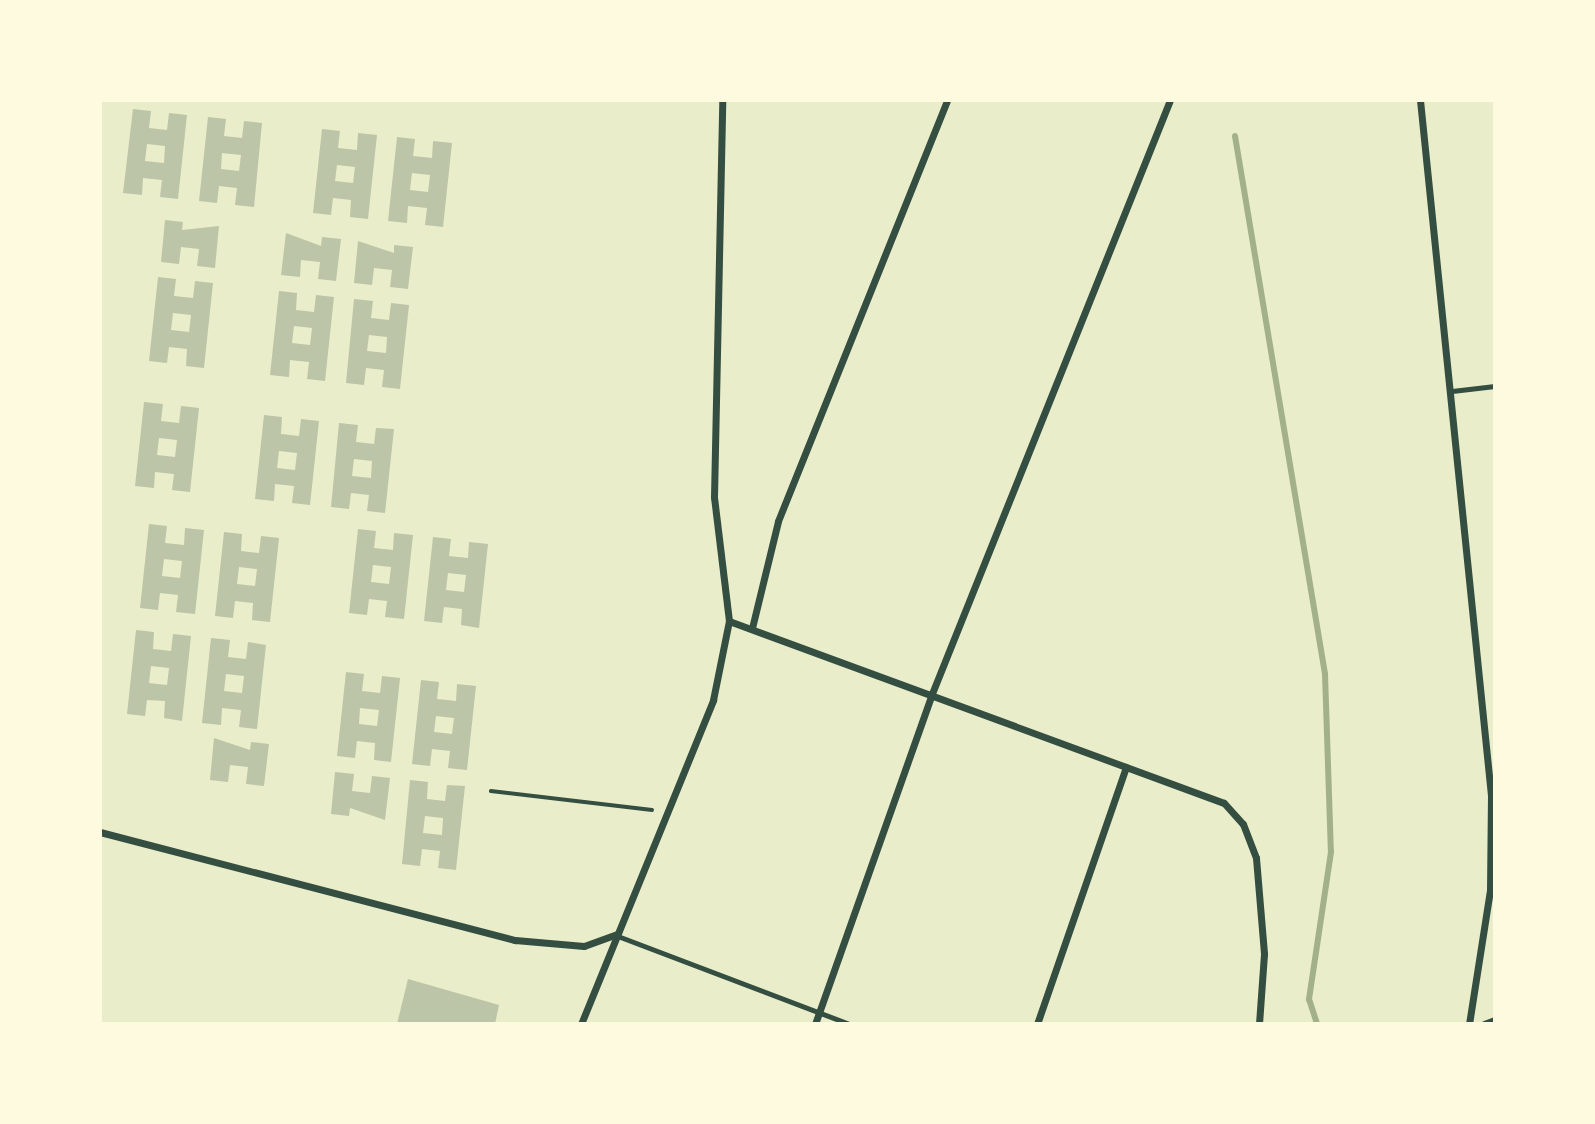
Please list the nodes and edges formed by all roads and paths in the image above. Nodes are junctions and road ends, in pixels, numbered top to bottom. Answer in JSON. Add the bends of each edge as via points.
{"nodes":[{"id":1,"x":722,"y":100,"type":"edge"},
{"id":2,"x":947,"y":100,"type":"edge"},
{"id":3,"x":1170,"y":100,"type":"edge"},
{"id":4,"x":1420,"y":100,"type":"edge"},
{"id":5,"x":1495,"y":386,"type":"edge"},
{"id":6,"x":1452,"y":391,"type":"junction"},
{"id":7,"x":729,"y":621,"type":"junction"},
{"id":8,"x":752,"y":628,"type":"junction"},
{"id":9,"x":931,"y":696,"type":"junction"},
{"id":10,"x":1126,"y":767,"type":"junction"},
{"id":11,"x":491,"y":791,"type":"dead end"},
{"id":12,"x":666,"y":812,"type":"junction"},
{"id":13,"x":100,"y":832,"type":"edge"},
{"id":14,"x":615,"y":935,"type":"junction"},
{"id":15,"x":820,"y":1012,"type":"junction"},
{"id":16,"x":1495,"y":1020,"type":"edge"},
{"id":17,"x":580,"y":1024,"type":"edge"},
{"id":18,"x":815,"y":1024,"type":"edge"},
{"id":19,"x":849,"y":1024,"type":"edge"},
{"id":20,"x":1037,"y":1024,"type":"edge"},
{"id":21,"x":1259,"y":1024,"type":"edge"},
{"id":22,"x":1469,"y":1024,"type":"edge"},
{"id":23,"x":1484,"y":1024,"type":"edge"}],
"edges":[{"from":1,"to":7,"type":"street","via":[[714,497]]},
{"from":2,"to":8,"type":"street","via":[[778,521]]},
{"from":3,"to":9,"type":"street"},
{"from":4,"to":6,"type":"street"},
{"from":5,"to":6,"type":"lane"},
{"from":6,"to":22,"type":"street","via":[[1490,795],[1490,890]]},
{"from":7,"to":8,"type":"street"},
{"from":7,"to":12,"type":"street","via":[[713,699]]},
{"from":8,"to":9,"type":"street"},
{"from":9,"to":10,"type":"street"},
{"from":9,"to":15,"type":"street"},
{"from":10,"to":20,"type":"street"},
{"from":10,"to":21,"type":"street","via":[[1195,788],[1224,803],[1243,824],[1255,858],[1264,954]]},
{"from":11,"to":12,"type":"path"},
{"from":12,"to":14,"type":"street"},
{"from":13,"to":14,"type":"street","via":[[515,940],[584,946]]},
{"from":14,"to":15,"type":"lane"},
{"from":14,"to":17,"type":"street"},
{"from":15,"to":18,"type":"street"},
{"from":15,"to":19,"type":"lane"},
{"from":16,"to":23,"type":"street"}]}
